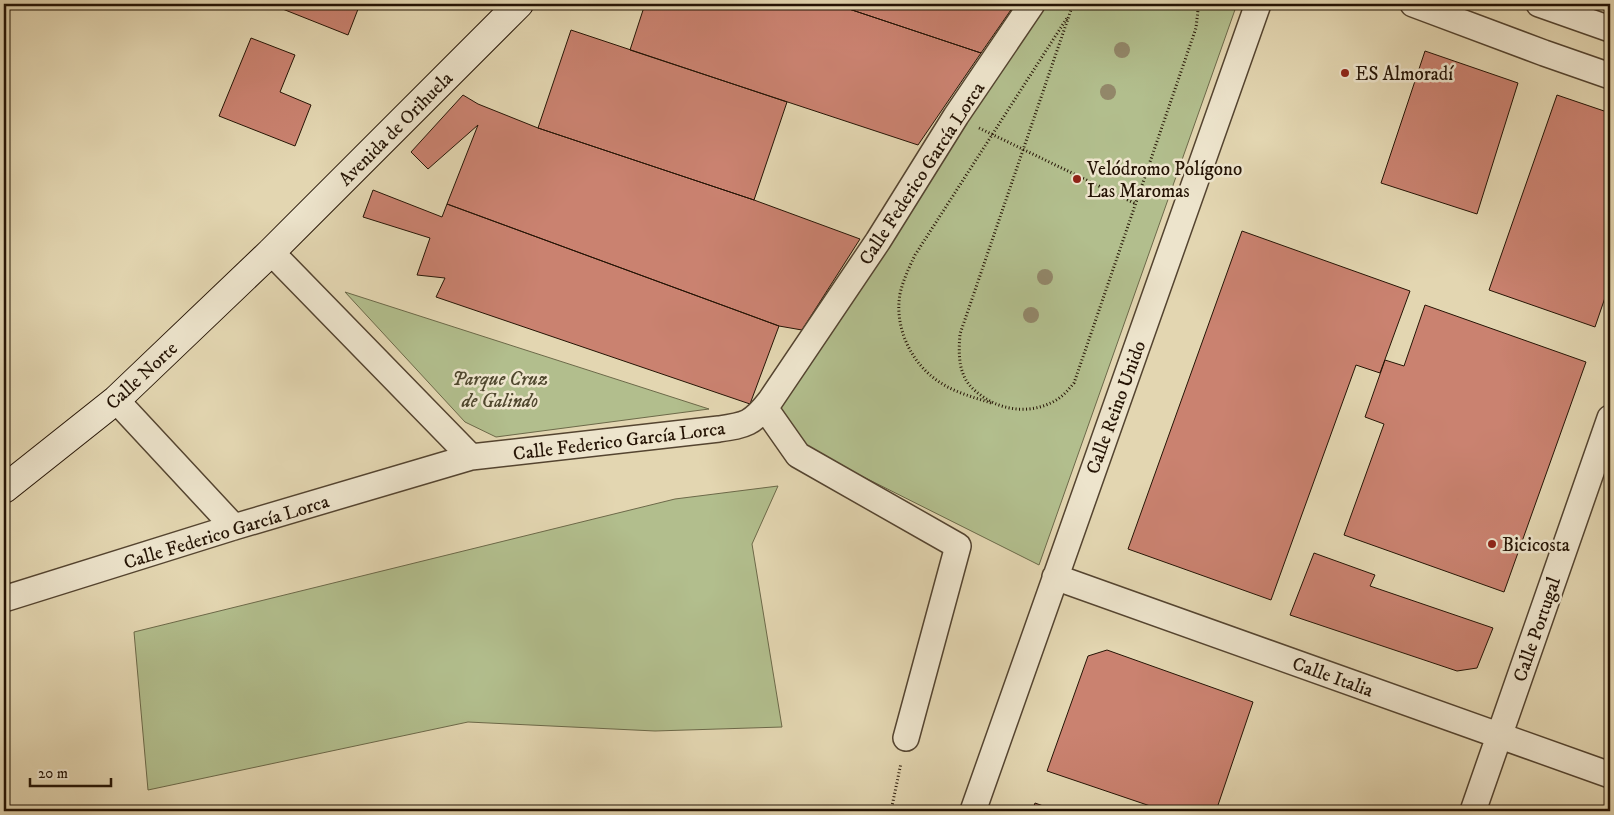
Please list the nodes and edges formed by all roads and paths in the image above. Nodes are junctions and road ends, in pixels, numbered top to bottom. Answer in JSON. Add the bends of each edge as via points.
{"nodes":[{"id":1,"x":518,"y":4,"type":"edge"},
{"id":2,"x":1032,"y":4,"type":"edge"},
{"id":3,"x":1074,"y":4,"type":"edge"},
{"id":4,"x":1196,"y":4,"type":"edge"},
{"id":5,"x":1258,"y":4,"type":"edge"},
{"id":6,"x":1413,"y":4,"type":"edge"},
{"id":7,"x":1539,"y":4,"type":"edge"},
{"id":8,"x":1070,"y":13,"type":"junction"},
{"id":9,"x":1610,"y":29,"type":"edge"},
{"id":10,"x":1610,"y":76,"type":"edge"},
{"id":11,"x":956,"y":116,"type":"junction"},
{"id":12,"x":992,"y":134,"type":"junction"},
{"id":13,"x":1023,"y":150,"type":"junction"},
{"id":14,"x":1136,"y":204,"type":"junction"},
{"id":15,"x":271,"y":252,"type":"junction"},
{"id":16,"x":116,"y":400,"type":"junction"},
{"id":17,"x":996,"y":404,"type":"junction"},
{"id":18,"x":765,"y":408,"type":"junction"},
{"id":19,"x":1610,"y":418,"type":"edge"},
{"id":20,"x":471,"y":458,"type":"junction"},
{"id":21,"x":4,"y":489,"type":"edge"},
{"id":22,"x":234,"y":527,"type":"junction"},
{"id":23,"x":1055,"y":577,"type":"junction"},
{"id":24,"x":4,"y":599,"type":"edge"},
{"id":25,"x":1499,"y":736,"type":"junction"},
{"id":26,"x":906,"y":738,"type":"joint"},
{"id":27,"x":1610,"y":775,"type":"edge"},
{"id":28,"x":891,"y":811,"type":"edge"},
{"id":29,"x":973,"y":811,"type":"edge"},
{"id":30,"x":1473,"y":811,"type":"edge"}],
"edges":[{"from":1,"to":15,"type":"main road","name":"Avenida de Orihuela"},
{"from":2,"to":11,"type":"street","name":"Calle Federico García Lorca"},
{"from":3,"to":8,"type":"path"},
{"from":4,"to":14,"type":"path","via":[[1196,28]]},
{"from":5,"to":23,"type":"street","name":"Calle Reino Unido"},
{"from":6,"to":10,"type":"street"},
{"from":7,"to":9,"type":"street"},
{"from":8,"to":12,"type":"path"},
{"from":8,"to":13,"type":"path"},
{"from":11,"to":12,"type":"path"},
{"from":11,"to":18,"type":"street","name":"Calle Federico García Lorca","via":[[878,240]]},
{"from":12,"to":13,"type":"path"},
{"from":12,"to":17,"type":"path","via":[[916,255],[904,280],[899,308],[900,325],[906,341],[924,370],[963,394]]},
{"from":13,"to":14,"type":"path"},
{"from":13,"to":17,"type":"path","via":[[960,334],[963,376],[971,387]]},
{"from":14,"to":17,"type":"path","via":[[1074,383],[1058,400],[1028,410]]},
{"from":15,"to":16,"type":"main road","name":"Calle Norte"},
{"from":15,"to":20,"type":"street"},
{"from":16,"to":21,"type":"main road","name":"Calle Norte"},
{"from":16,"to":22,"type":"street"},
{"from":18,"to":20,"type":"street","name":"Calle Federico García Lorca","via":[[757,417],[740,426]]},
{"from":18,"to":26,"type":"street","via":[[798,455],[958,546]]},
{"from":19,"to":25,"type":"street","name":"Calle Portugal"},
{"from":20,"to":22,"type":"street","name":"Calle Federico García Lorca"},
{"from":22,"to":24,"type":"street","name":"Calle Federico García Lorca"},
{"from":23,"to":25,"type":"street","name":"Calle Italia"},
{"from":23,"to":29,"type":"street","name":"Calle Reino Unido"},
{"from":25,"to":27,"type":"street","name":"Calle Italia"},
{"from":25,"to":30,"type":"street","name":"Calle Portugal"},
{"from":26,"to":28,"type":"path"}]}
